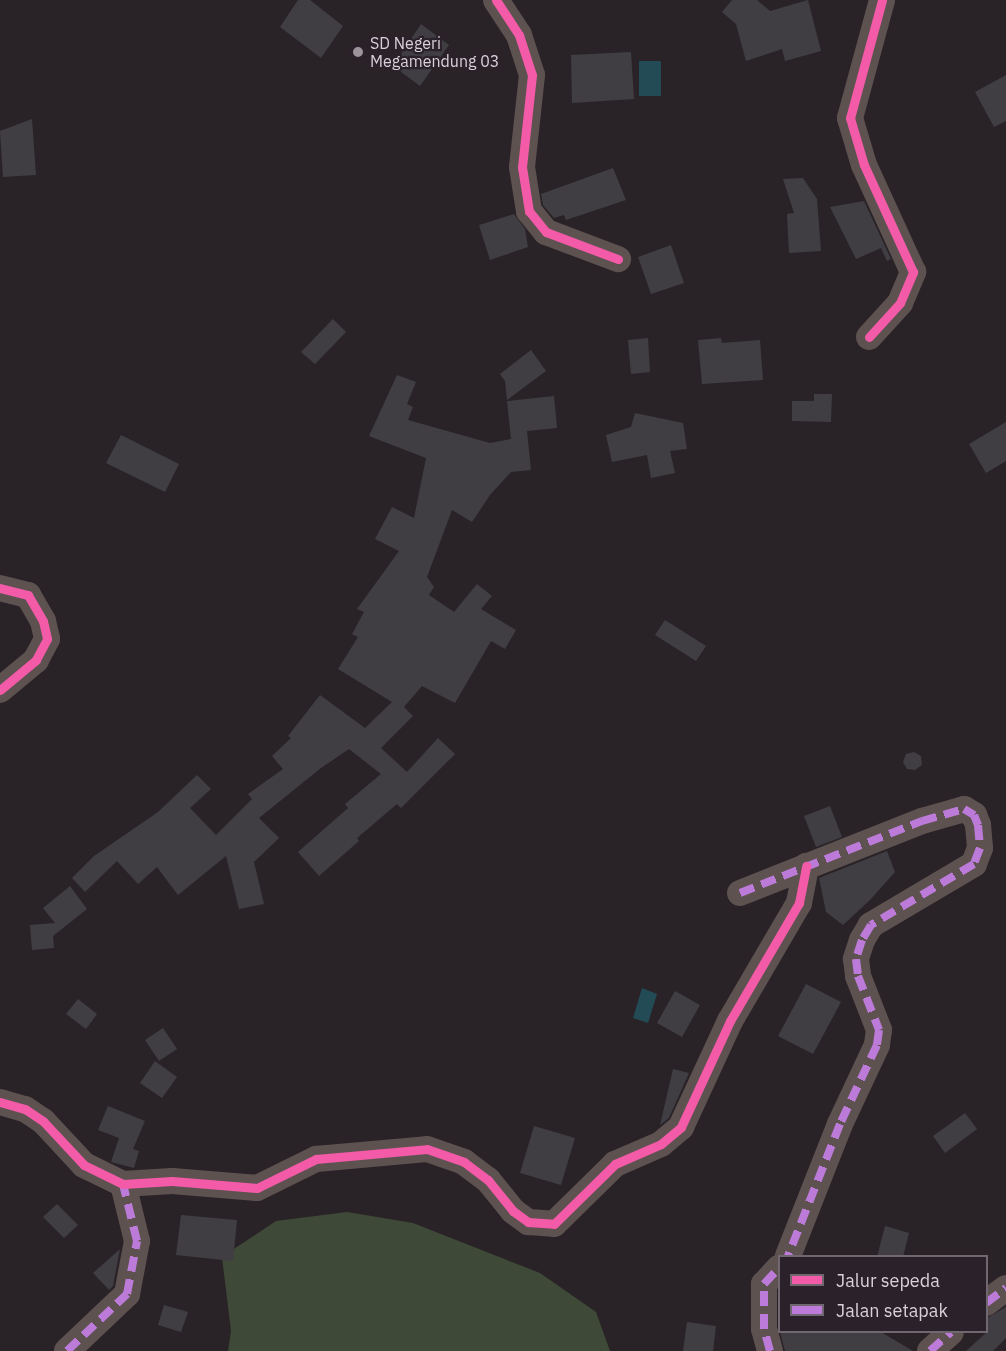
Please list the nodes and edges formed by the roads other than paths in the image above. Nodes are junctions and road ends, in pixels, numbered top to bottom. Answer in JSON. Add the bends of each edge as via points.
{"nodes":[{"id":1,"x":496,"y":0,"type":"edge"},
{"id":2,"x":882,"y":0,"type":"edge"},
{"id":3,"x":618,"y":259,"type":"dead end"},
{"id":4,"x":869,"y":337,"type":"dead end"},
{"id":5,"x":0,"y":588,"type":"edge"},
{"id":6,"x":0,"y":690,"type":"edge"},
{"id":7,"x":806,"y":866,"type":"junction"},
{"id":8,"x":740,"y":893,"type":"dead end"},
{"id":9,"x":0,"y":1102,"type":"edge"},
{"id":10,"x":123,"y":1184,"type":"junction"},
{"id":11,"x":789,"y":1255,"type":"edge"},
{"id":12,"x":778,"y":1269,"type":"edge"},
{"id":13,"x":1006,"y":1288,"type":"edge"},
{"id":14,"x":988,"y":1302,"type":"edge"},
{"id":15,"x":950,"y":1333,"type":"edge"},
{"id":16,"x":66,"y":1351,"type":"edge"},
{"id":17,"x":770,"y":1351,"type":"edge"},
{"id":18,"x":930,"y":1351,"type":"edge"}],
"edges":[{"from":1,"to":3,"type":"street","via":[[519,35],[532,75],[522,166],[529,211],[546,232]]},
{"from":2,"to":4,"type":"street","via":[[850,118],[864,165],[913,272],[900,303]]},
{"from":5,"to":6,"type":"street","via":[[28,595],[44,621],[46,639],[36,660]]},
{"from":7,"to":8,"type":"street"},
{"from":7,"to":10,"type":"street","via":[[799,903],[730,1021],[681,1127],[661,1144],[615,1164],[554,1224],[528,1222],[513,1211],[488,1180],[464,1162],[427,1149],[316,1159],[257,1188],[172,1181]]},
{"from":7,"to":11,"type":"street","via":[[964,809],[974,815],[978,825],[980,848],[975,864],[871,925],[862,940],[856,959],[858,976],[879,1030],[877,1045],[840,1124]]},
{"from":9,"to":10,"type":"street","via":[[25,1109],[44,1121],[84,1165]]},
{"from":10,"to":16,"type":"street","via":[[138,1241],[127,1294]]},
{"from":12,"to":17,"type":"street","via":[[764,1284],[764,1329]]},
{"from":13,"to":14,"type":"street"},
{"from":15,"to":18,"type":"street"}]}
